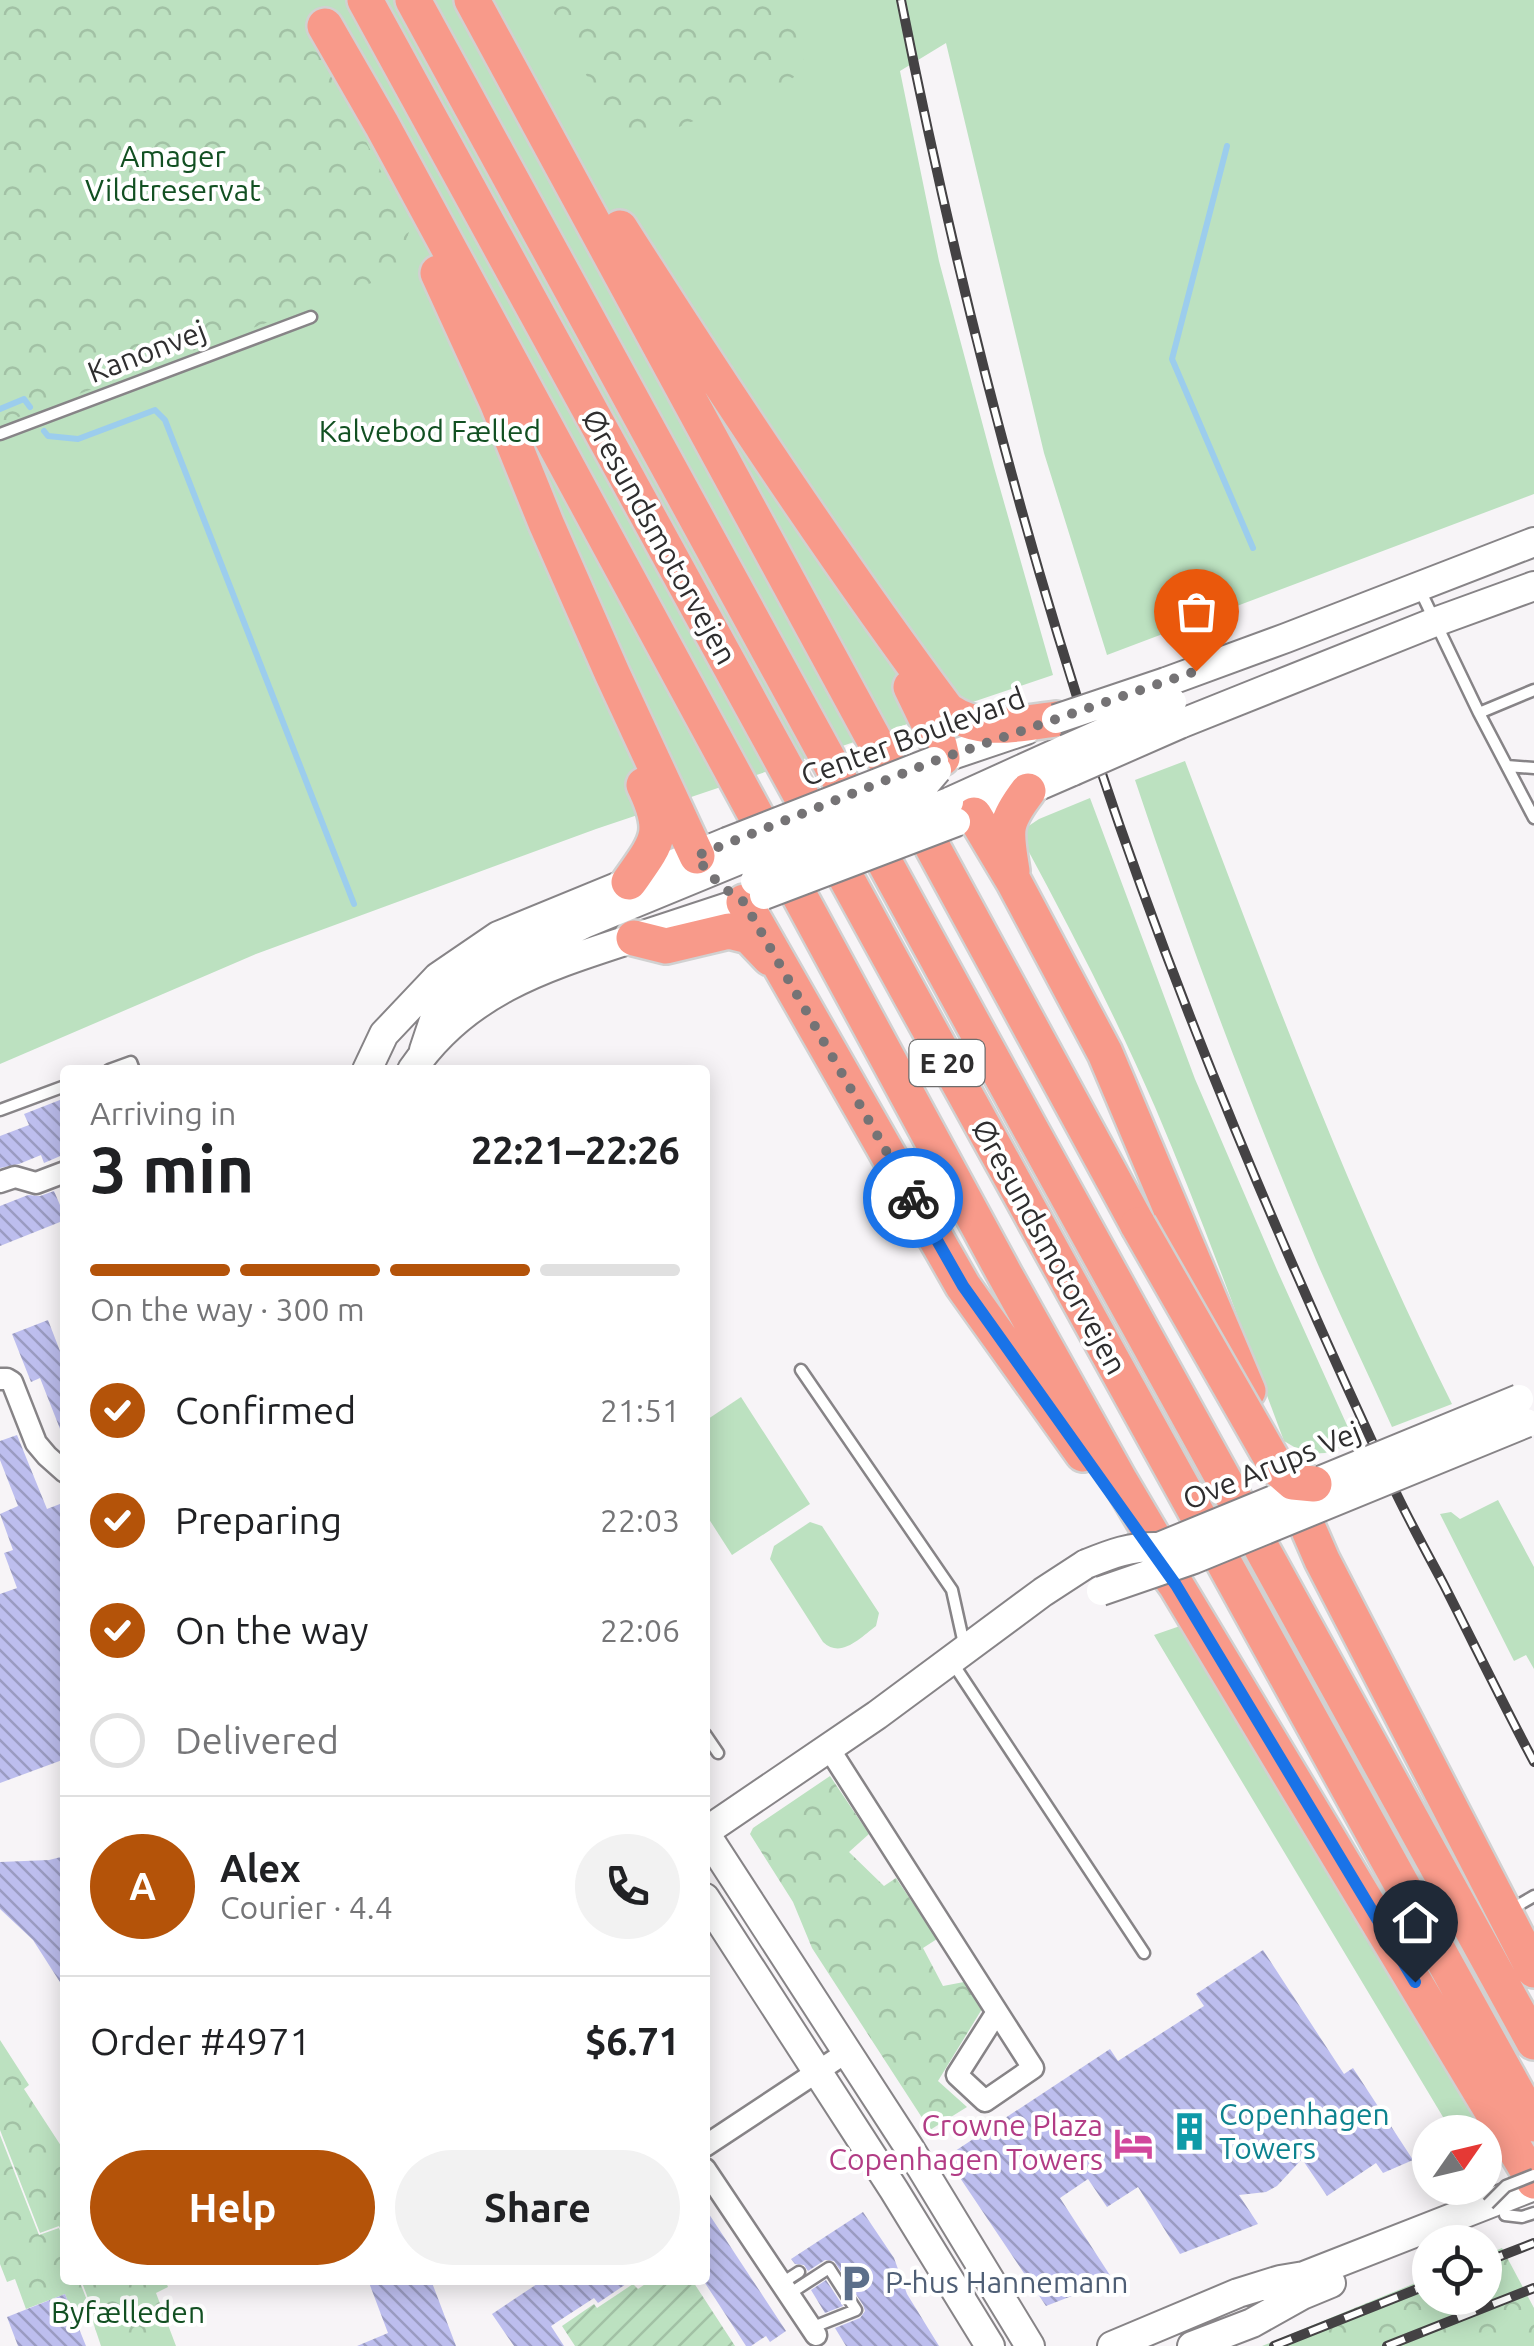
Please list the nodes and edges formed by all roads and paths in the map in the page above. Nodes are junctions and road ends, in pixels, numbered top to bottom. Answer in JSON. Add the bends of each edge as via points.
{"nodes":[{"id":1,"x":366,"y":0,"type":"edge"},
{"id":2,"x":413,"y":0,"type":"edge"},
{"id":3,"x":473,"y":0,"type":"edge"},
{"id":4,"x":318,"y":13,"type":"edge"},
{"id":5,"x":311,"y":317,"type":"dead end"},
{"id":6,"x":0,"y":434,"type":"edge"},
{"id":7,"x":546,"y":523,"type":"junction"},
{"id":8,"x":1534,"y":542,"type":"edge"},
{"id":9,"x":1418,"y":586,"type":"junction"},
{"id":10,"x":1534,"y":586,"type":"edge"},
{"id":11,"x":876,"y":614,"type":"junction"},
{"id":12,"x":1435,"y":622,"type":"junction"},
{"id":13,"x":1534,"y":690,"type":"edge"},
{"id":14,"x":1173,"y":703,"type":"junction"},
{"id":15,"x":1480,"y":713,"type":"junction"},
{"id":16,"x":1065,"y":747,"type":"junction"},
{"id":17,"x":938,"y":763,"type":"junction"},
{"id":18,"x":1507,"y":766,"type":"junction"},
{"id":19,"x":1534,"y":768,"type":"edge"},
{"id":20,"x":1028,"y":791,"type":"junction"},
{"id":21,"x":961,"y":809,"type":"junction"},
{"id":22,"x":1534,"y":818,"type":"edge"},
{"id":23,"x":734,"y":873,"type":"junction"},
{"id":24,"x":629,"y":882,"type":"junction"},
{"id":25,"x":1014,"y":882,"type":"junction"},
{"id":26,"x":634,"y":938,"type":"junction"},
{"id":27,"x":802,"y":1004,"type":"junction"},
{"id":28,"x":417,"y":1063,"type":"edge"},
{"id":29,"x":369,"y":1065,"type":"edge"},
{"id":30,"x":60,"y":1088,"type":"edge"},
{"id":31,"x":0,"y":1110,"type":"edge"},
{"id":32,"x":60,"y":1174,"type":"edge"},
{"id":33,"x":0,"y":1182,"type":"edge"},
{"id":34,"x":801,"y":1370,"type":"dead end"},
{"id":35,"x":0,"y":1379,"type":"edge"},
{"id":36,"x":1528,"y":1409,"type":"edge"},
{"id":37,"x":60,"y":1468,"type":"edge"},
{"id":38,"x":1314,"y":1484,"type":"junction"},
{"id":39,"x":1159,"y":1547,"type":"junction"},
{"id":40,"x":1194,"y":1559,"type":"junction"},
{"id":41,"x":990,"y":1632,"type":"junction"},
{"id":42,"x":959,"y":1655,"type":"junction"},
{"id":43,"x":710,"y":1741,"type":"edge"},
{"id":44,"x":828,"y":1748,"type":"junction"},
{"id":45,"x":718,"y":1753,"type":"dead end"},
{"id":46,"x":710,"y":1830,"type":"edge"},
{"id":47,"x":710,"y":1841,"type":"edge"},
{"id":48,"x":1519,"y":1904,"type":"edge"},
{"id":49,"x":710,"y":1906,"type":"edge"},
{"id":50,"x":1144,"y":1953,"type":"dead end"},
{"id":51,"x":1534,"y":1970,"type":"edge"},
{"id":52,"x":997,"y":2012,"type":"dead end"},
{"id":53,"x":1534,"y":2042,"type":"edge"},
{"id":54,"x":848,"y":2052,"type":"junction"},
{"id":55,"x":817,"y":2072,"type":"junction"},
{"id":56,"x":1534,"y":2124,"type":"edge"},
{"id":57,"x":710,"y":2143,"type":"edge"},
{"id":58,"x":710,"y":2176,"type":"edge"},
{"id":59,"x":1534,"y":2181,"type":"edge"},
{"id":60,"x":1534,"y":2203,"type":"edge"},
{"id":61,"x":1490,"y":2212,"type":"junction"},
{"id":62,"x":1534,"y":2212,"type":"edge"},
{"id":63,"x":1466,"y":2225,"type":"edge"},
{"id":64,"x":1412,"y":2251,"type":"edge"},
{"id":65,"x":790,"y":2283,"type":"junction"},
{"id":66,"x":814,"y":2331,"type":"joint"},
{"id":67,"x":990,"y":2346,"type":"edge"},
{"id":68,"x":1030,"y":2346,"type":"edge"},
{"id":69,"x":1112,"y":2346,"type":"edge"},
{"id":70,"x":1192,"y":2346,"type":"edge"}],
"edges":[{"from":1,"to":56,"type":"highway","name":"Øresundsmotorvejen","number":"E 20"},
{"from":2,"to":53,"type":"highway","name":"Øresundsmotorvejen","number":"E 20"},
{"from":3,"to":11,"type":"highway"},
{"from":3,"to":38,"type":"highway","bridge":true,"via":[[1138,1225],[1277,1468],[1293,1482]]},
{"from":4,"to":7,"type":"highway"},
{"from":4,"to":39,"type":"highway"},
{"from":5,"to":6,"type":"lane","name":"Kanonvej"},
{"from":7,"to":23,"type":"highway","via":[[612,673]]},
{"from":7,"to":24,"type":"highway","via":[[568,619],[657,812],[658,830]]},
{"from":8,"to":9,"type":"street","name":"Center Boulevard"},
{"from":9,"to":12,"type":"lane"},
{"from":9,"to":14,"type":"street","name":"Center Boulevard","via":[[1286,638]]},
{"from":10,"to":12,"type":"street","name":"Center Boulevard"},
{"from":11,"to":16,"type":"highway","via":[[947,710],[963,721]]},
{"from":11,"to":17,"type":"highway","via":[[940,745]]},
{"from":12,"to":14,"type":"street","name":"Center Boulevard"},
{"from":12,"to":15,"type":"lane"},
{"from":13,"to":15,"type":"lane"},
{"from":14,"to":16,"type":"street","name":"Center Boulevard","bridge":true},
{"from":14,"to":16,"type":"street","name":"Center Boulevard","bridge":true},
{"from":15,"to":18,"type":"lane"},
{"from":16,"to":17,"type":"street","name":"Center Boulevard"},
{"from":16,"to":20,"type":"street","name":"Center Boulevard"},
{"from":16,"to":21,"type":"street"},
{"from":17,"to":21,"type":"street"},
{"from":17,"to":23,"type":"street","name":"Center Boulevard","bridge":true},
{"from":18,"to":19,"type":"lane"},
{"from":18,"to":22,"type":"lane"},
{"from":20,"to":21,"type":"street","name":"Center Boulevard"},
{"from":20,"to":25,"type":"highway","via":[[1009,816],[1006,834]]},
{"from":21,"to":23,"type":"street","name":"Center Boulevard","bridge":true},
{"from":21,"to":25,"type":"highway"},
{"from":23,"to":24,"type":"street","name":"Center Boulevard"},
{"from":23,"to":26,"type":"street","name":"Center Boulevard"},
{"from":23,"to":27,"type":"highway"},
{"from":23,"to":28,"type":"street","via":[[586,923],[489,971],[438,1011]]},
{"from":24,"to":29,"type":"street","name":"Center Boulevard","via":[[498,936],[438,977],[384,1034]]},
{"from":25,"to":48,"type":"highway","via":[[1104,1053],[1322,1560]]},
{"from":26,"to":27,"type":"highway","via":[[666,946],[728,931],[749,936]]},
{"from":26,"to":28,"type":"street","name":"Center Boulevard","via":[[523,977],[471,1008]]},
{"from":27,"to":59,"type":"highway","via":[[963,1286],[1176,1585]]},
{"from":30,"to":31,"type":"lane"},
{"from":32,"to":33,"type":"street","via":[[36,1183],[16,1177]]},
{"from":34,"to":42,"type":"lane","via":[[952,1590]]},
{"from":35,"to":37,"type":"street","via":[[12,1382],[36,1443]]},
{"from":36,"to":38,"type":"street","name":"Ove Arups Vej","bridge":true},
{"from":36,"to":40,"type":"street","name":"Ove Arups Vej","bridge":true},
{"from":38,"to":39,"type":"street","name":"Ove Arups Vej","bridge":true},
{"from":39,"to":40,"type":"highway","bridge":true},
{"from":39,"to":41,"type":"street","name":"Ove Arups Vej","bridge":true,"via":[[1119,1550],[1086,1564]]},
{"from":40,"to":41,"type":"street","name":"Ove Arups Vej","bridge":true,"via":[[1101,1591],[1056,1598]]},
{"from":41,"to":42,"type":"street","name":"Ove Arups Vej"},
{"from":42,"to":44,"type":"street","name":"Ove Arups Vej"},
{"from":42,"to":50,"type":"lane"},
{"from":43,"to":45,"type":"lane"},
{"from":44,"to":46,"type":"street","name":"Ove Arups Vej"},
{"from":44,"to":52,"type":"street"},
{"from":47,"to":54,"type":"street"},
{"from":48,"to":51,"type":"highway"},
{"from":49,"to":55,"type":"street"},
{"from":54,"to":55,"type":"street"},
{"from":54,"to":68,"type":"street"},
{"from":55,"to":57,"type":"street"},
{"from":55,"to":67,"type":"street"},
{"from":58,"to":65,"type":"street"},
{"from":59,"to":61,"type":"street"},
{"from":60,"to":61,"type":"street"},
{"from":61,"to":62,"type":"lane"},
{"from":61,"to":63,"type":"street"},
{"from":61,"to":69,"type":"street","via":[[1238,2293]]},
{"from":64,"to":70,"type":"street"},
{"from":65,"to":66,"type":"street"},
{"from":65,"to":66,"type":"lane","via":[[829,2268],[856,2310]]}]}
